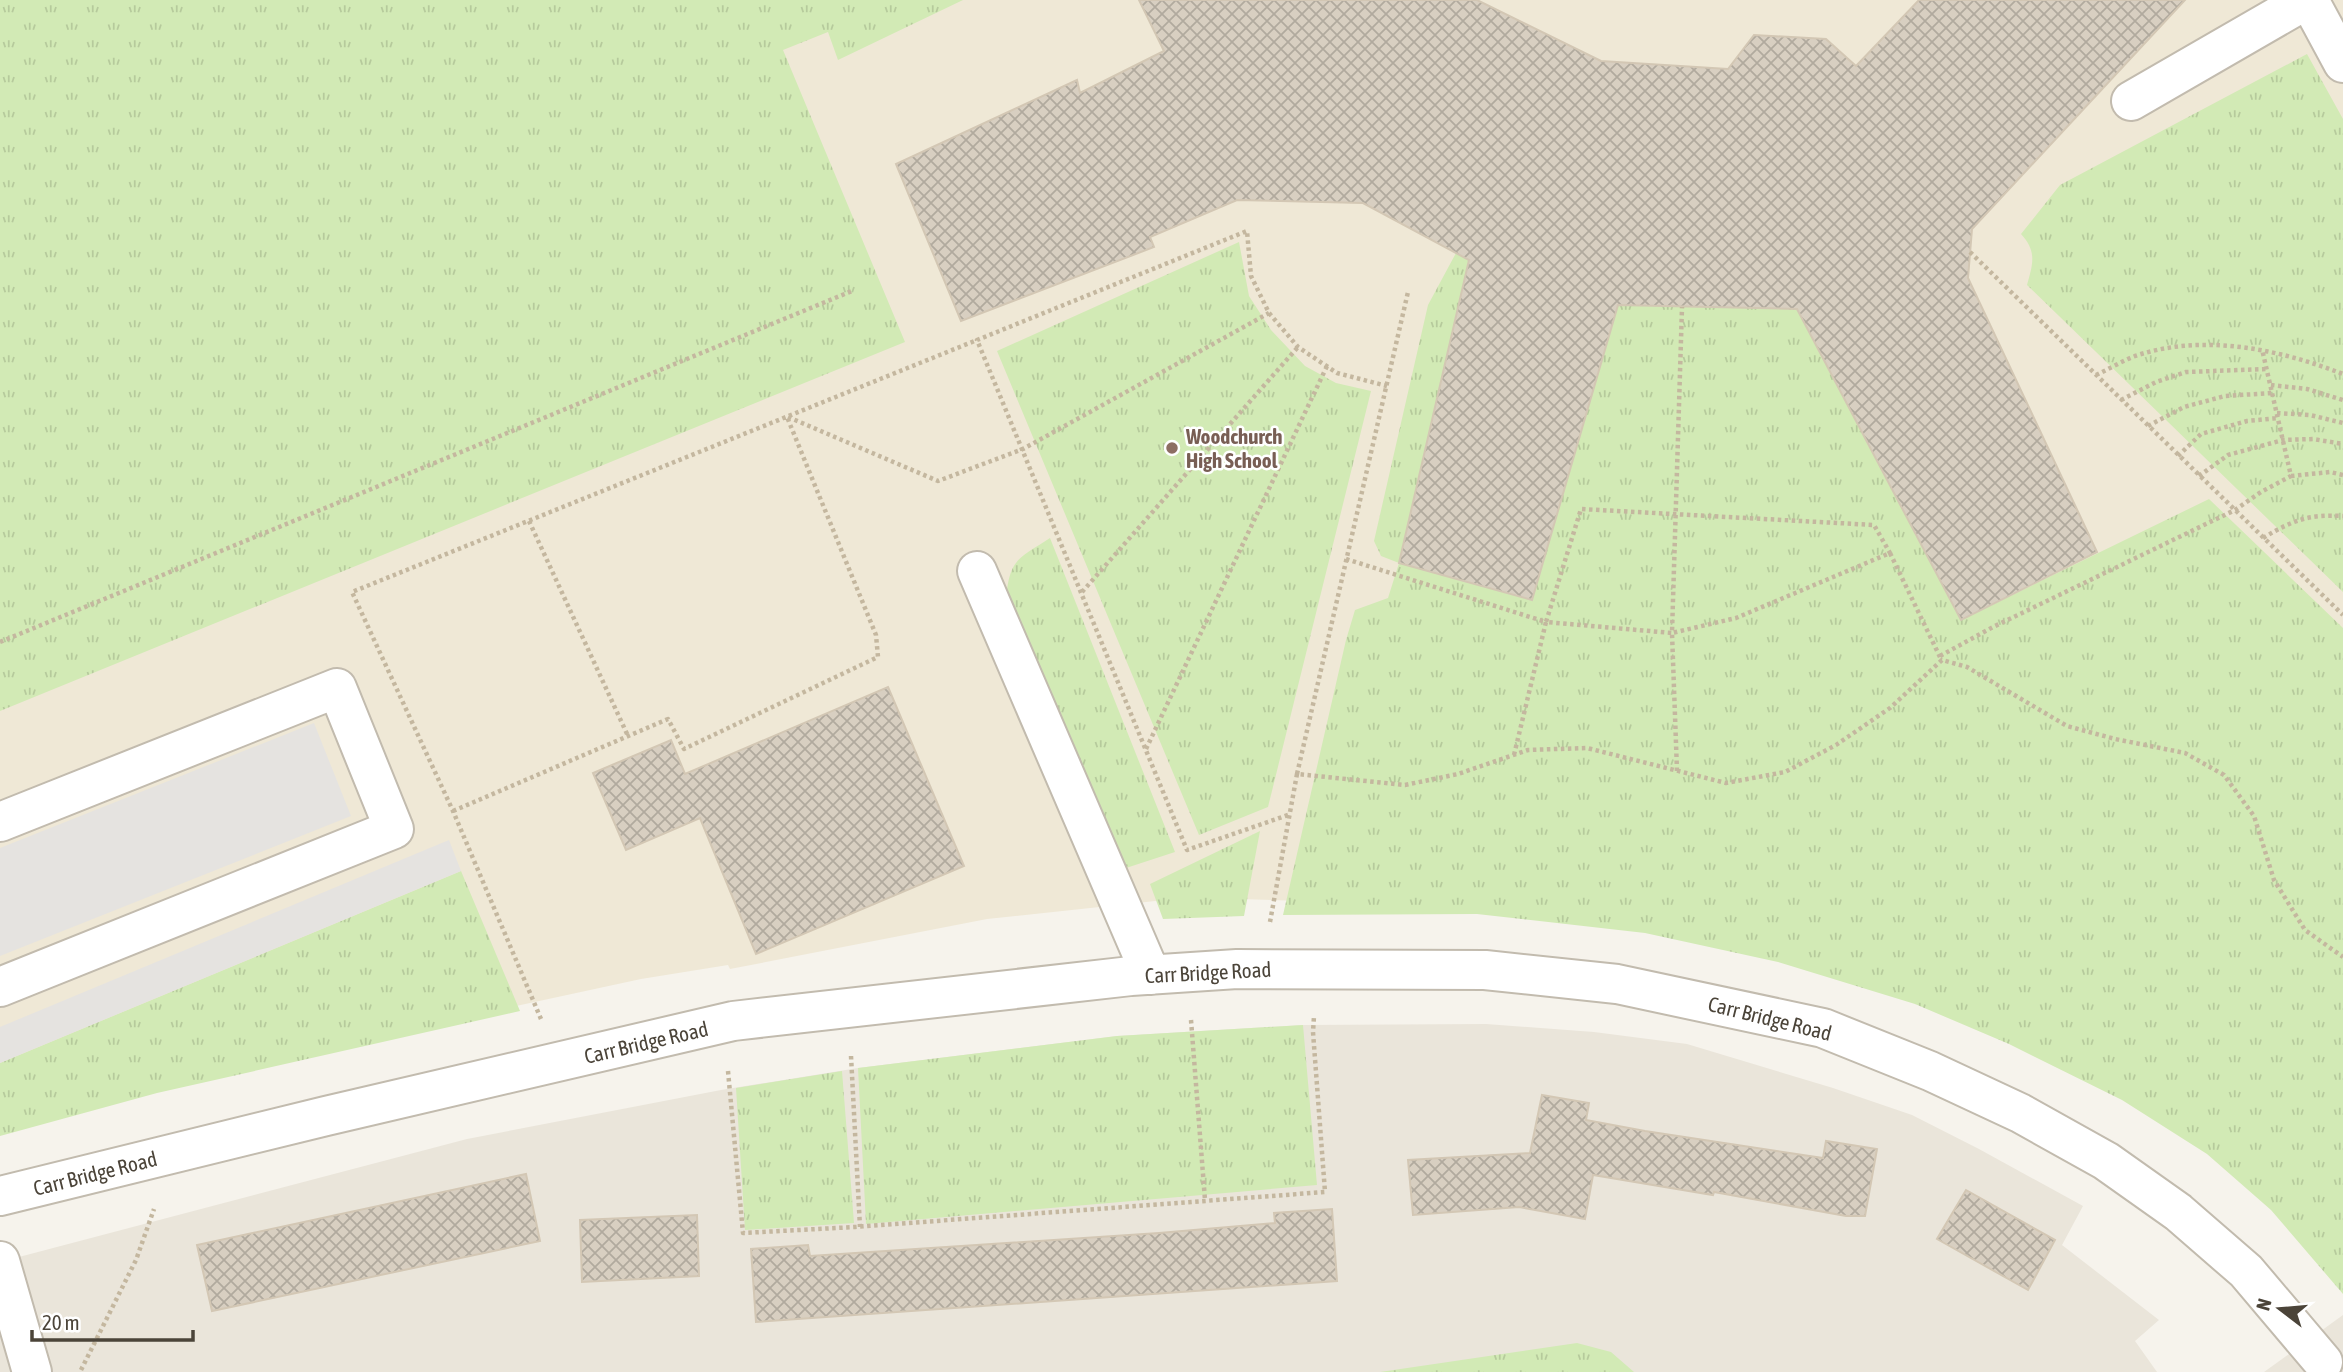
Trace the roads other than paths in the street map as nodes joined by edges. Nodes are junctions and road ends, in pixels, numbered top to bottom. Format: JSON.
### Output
{"nodes":[{"id":1,"x":2308,"y":0,"type":"edge"},
{"id":2,"x":2343,"y":63,"type":"edge"},
{"id":3,"x":2132,"y":101,"type":"dead end"},
{"id":4,"x":977,"y":572,"type":"dead end"},
{"id":5,"x":0,"y":822,"type":"edge"},
{"id":6,"x":1169,"y":974,"type":"junction"},
{"id":7,"x":0,"y":987,"type":"edge"},
{"id":8,"x":0,"y":1196,"type":"edge"},
{"id":9,"x":0,"y":1261,"type":"edge"},
{"id":10,"x":2328,"y":1364,"type":"edge"},
{"id":11,"x":32,"y":1372,"type":"edge"}],
"edges":[{"from":1,"to":2,"type":"street"},
{"from":1,"to":3,"type":"street"},
{"from":4,"to":6,"type":"street"},
{"from":5,"to":7,"type":"street"},
{"from":6,"to":8,"type":"street","name":"Carr Bridge Road"},
{"from":6,"to":10,"type":"street","name":"Carr Bridge Road"},
{"from":9,"to":11,"type":"street"}]}
